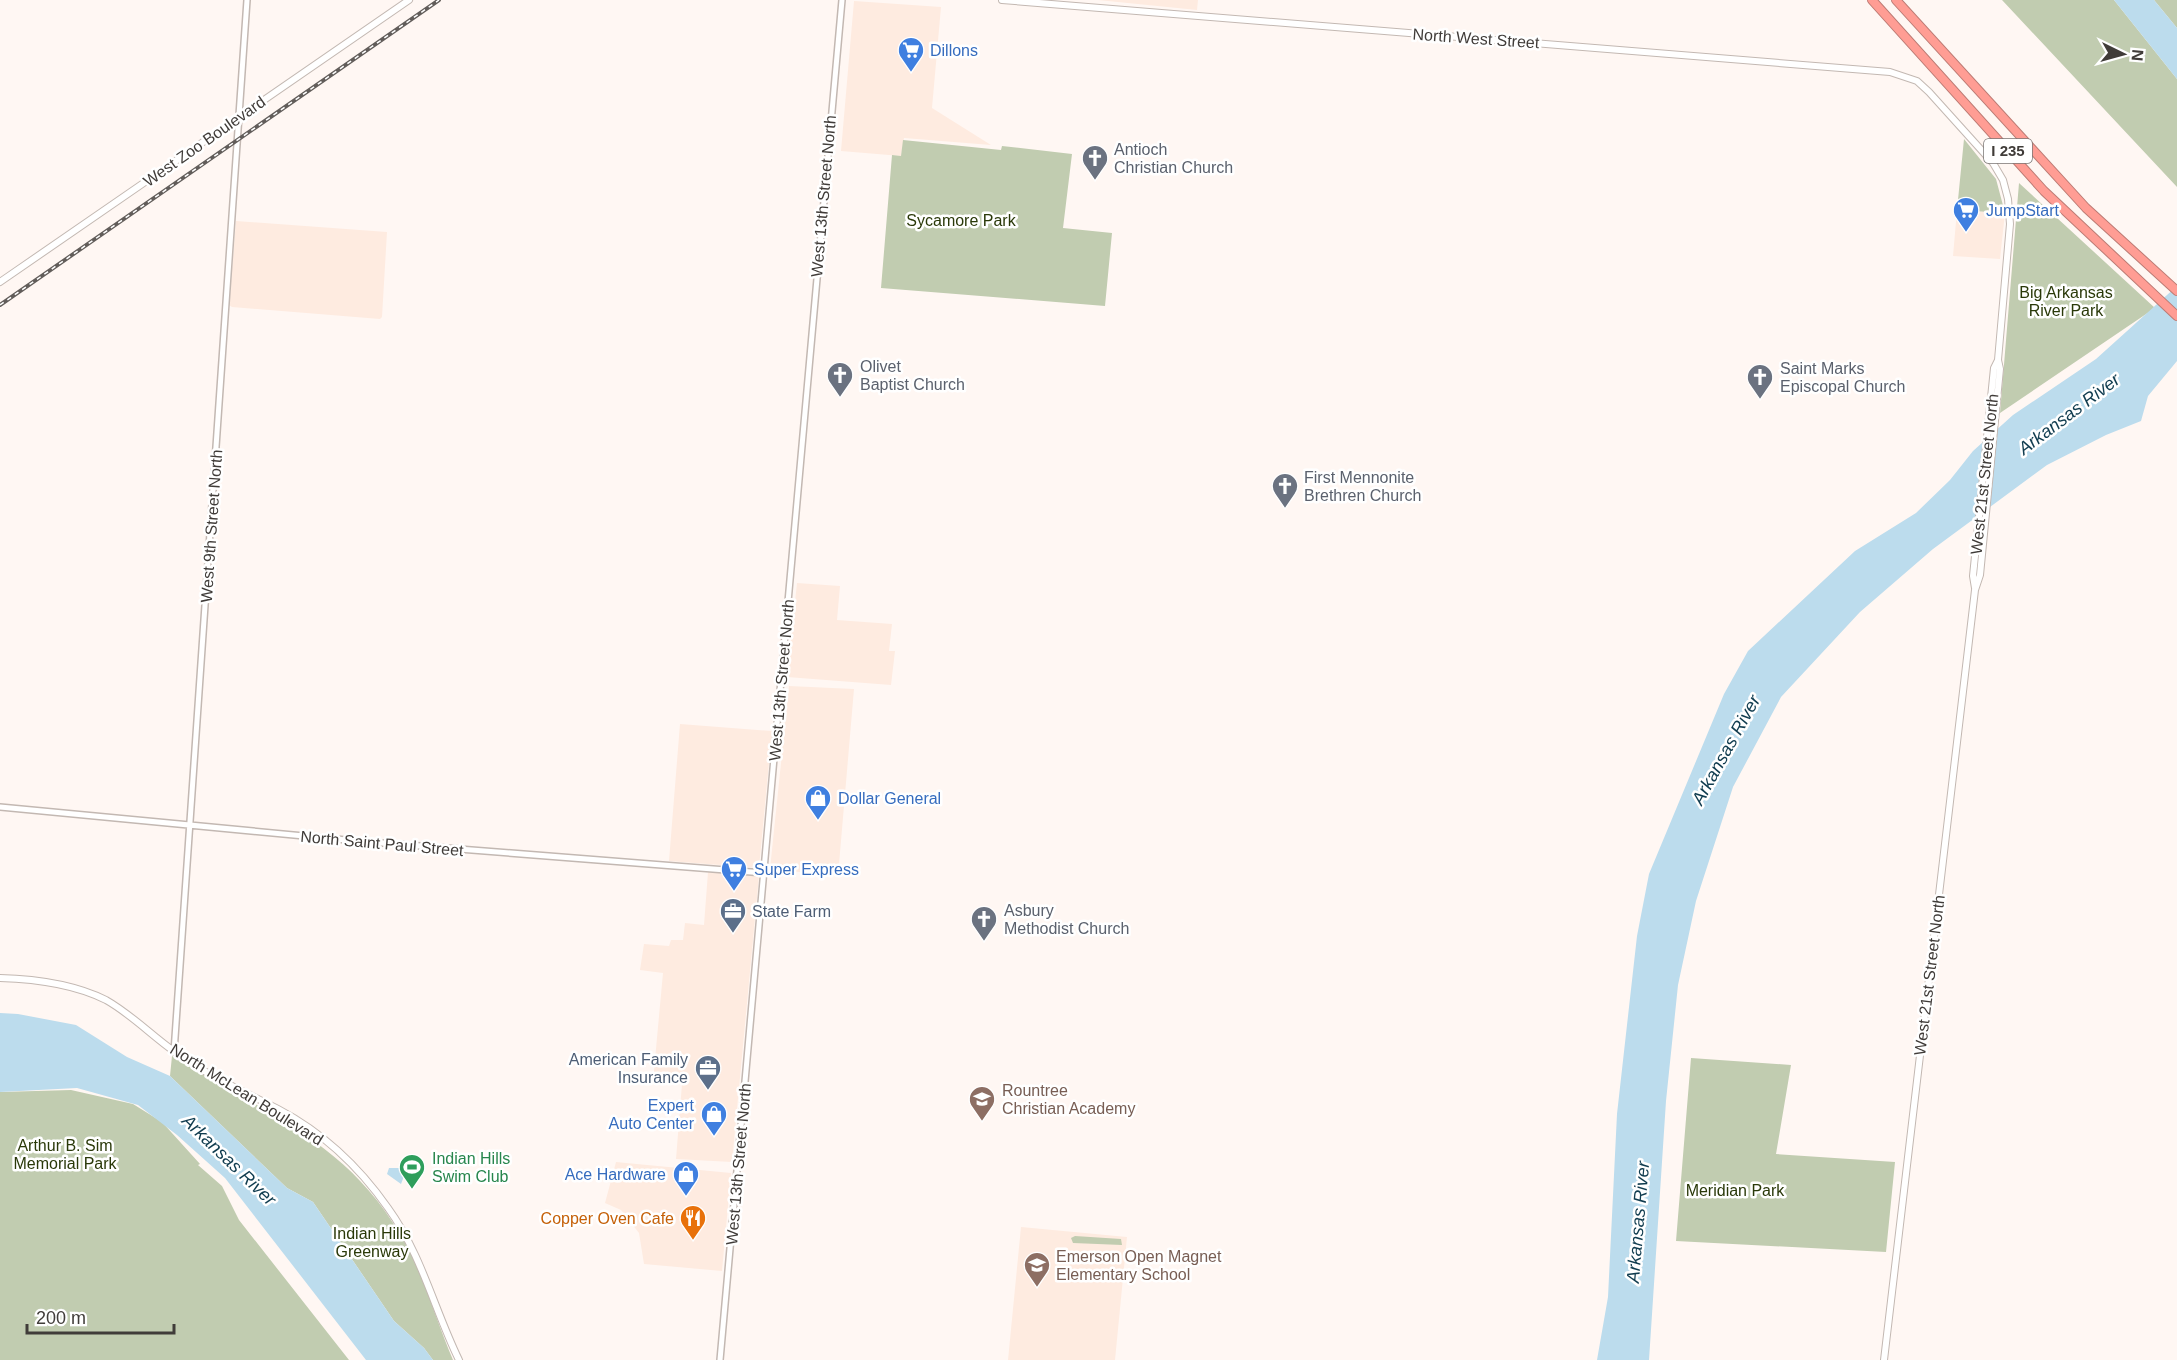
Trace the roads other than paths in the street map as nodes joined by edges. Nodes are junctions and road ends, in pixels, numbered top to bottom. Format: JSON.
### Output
{"nodes":[{"id":1,"x":247,"y":0,"type":"edge"},
{"id":2,"x":409,"y":0,"type":"edge"},
{"id":3,"x":842,"y":0,"type":"edge"},
{"id":4,"x":1002,"y":0,"type":"edge"},
{"id":5,"x":1872,"y":0,"type":"edge"},
{"id":6,"x":1896,"y":0,"type":"edge"},
{"id":7,"x":239,"y":118,"type":"junction"},
{"id":8,"x":2006,"y":189,"type":"joint"},
{"id":9,"x":0,"y":282,"type":"edge"},
{"id":10,"x":2177,"y":291,"type":"edge"},
{"id":11,"x":2177,"y":316,"type":"edge"},
{"id":12,"x":1998,"y":360,"type":"junction"},
{"id":13,"x":1975,"y":590,"type":"junction"},
{"id":14,"x":0,"y":807,"type":"edge"},
{"id":15,"x":190,"y":826,"type":"junction"},
{"id":16,"x":764,"y":873,"type":"junction"},
{"id":17,"x":0,"y":978,"type":"edge"},
{"id":18,"x":174,"y":1052,"type":"junction"},
{"id":19,"x":459,"y":1360,"type":"edge"},
{"id":20,"x":720,"y":1360,"type":"edge"},
{"id":21,"x":1884,"y":1360,"type":"edge"}],
"edges":[{"from":1,"to":7,"type":"street","name":"West 9th Street North"},
{"from":2,"to":7,"type":"main road","name":"West Zoo Boulevard"},
{"from":3,"to":16,"type":"street","name":"West 13th Street North"},
{"from":4,"to":8,"type":"main road","name":"North West Street"},
{"from":5,"to":11,"type":"highway","number":"I 235"},
{"from":6,"to":10,"type":"highway","number":"I 235"},
{"from":7,"to":9,"type":"main road","name":"West Zoo Boulevard"},
{"from":7,"to":15,"type":"street","name":"West 9th Street North"},
{"from":8,"to":12,"type":"main road","name":"West 21st Street North"},
{"from":12,"to":13,"type":"main road","name":"West 21st Street North"},
{"from":12,"to":13,"type":"main road","name":"West 21st Street North"},
{"from":13,"to":21,"type":"main road","name":"West 21st Street North"},
{"from":14,"to":15,"type":"street","name":"North Saint Paul Street"},
{"from":15,"to":16,"type":"street","name":"North Saint Paul Street"},
{"from":15,"to":18,"type":"street","name":"West 9th Street North"},
{"from":16,"to":20,"type":"street","name":"West 13th Street North"},
{"from":17,"to":18,"type":"main road","name":"North McLean Boulevard"},
{"from":18,"to":19,"type":"main road","name":"North McLean Boulevard"}]}
